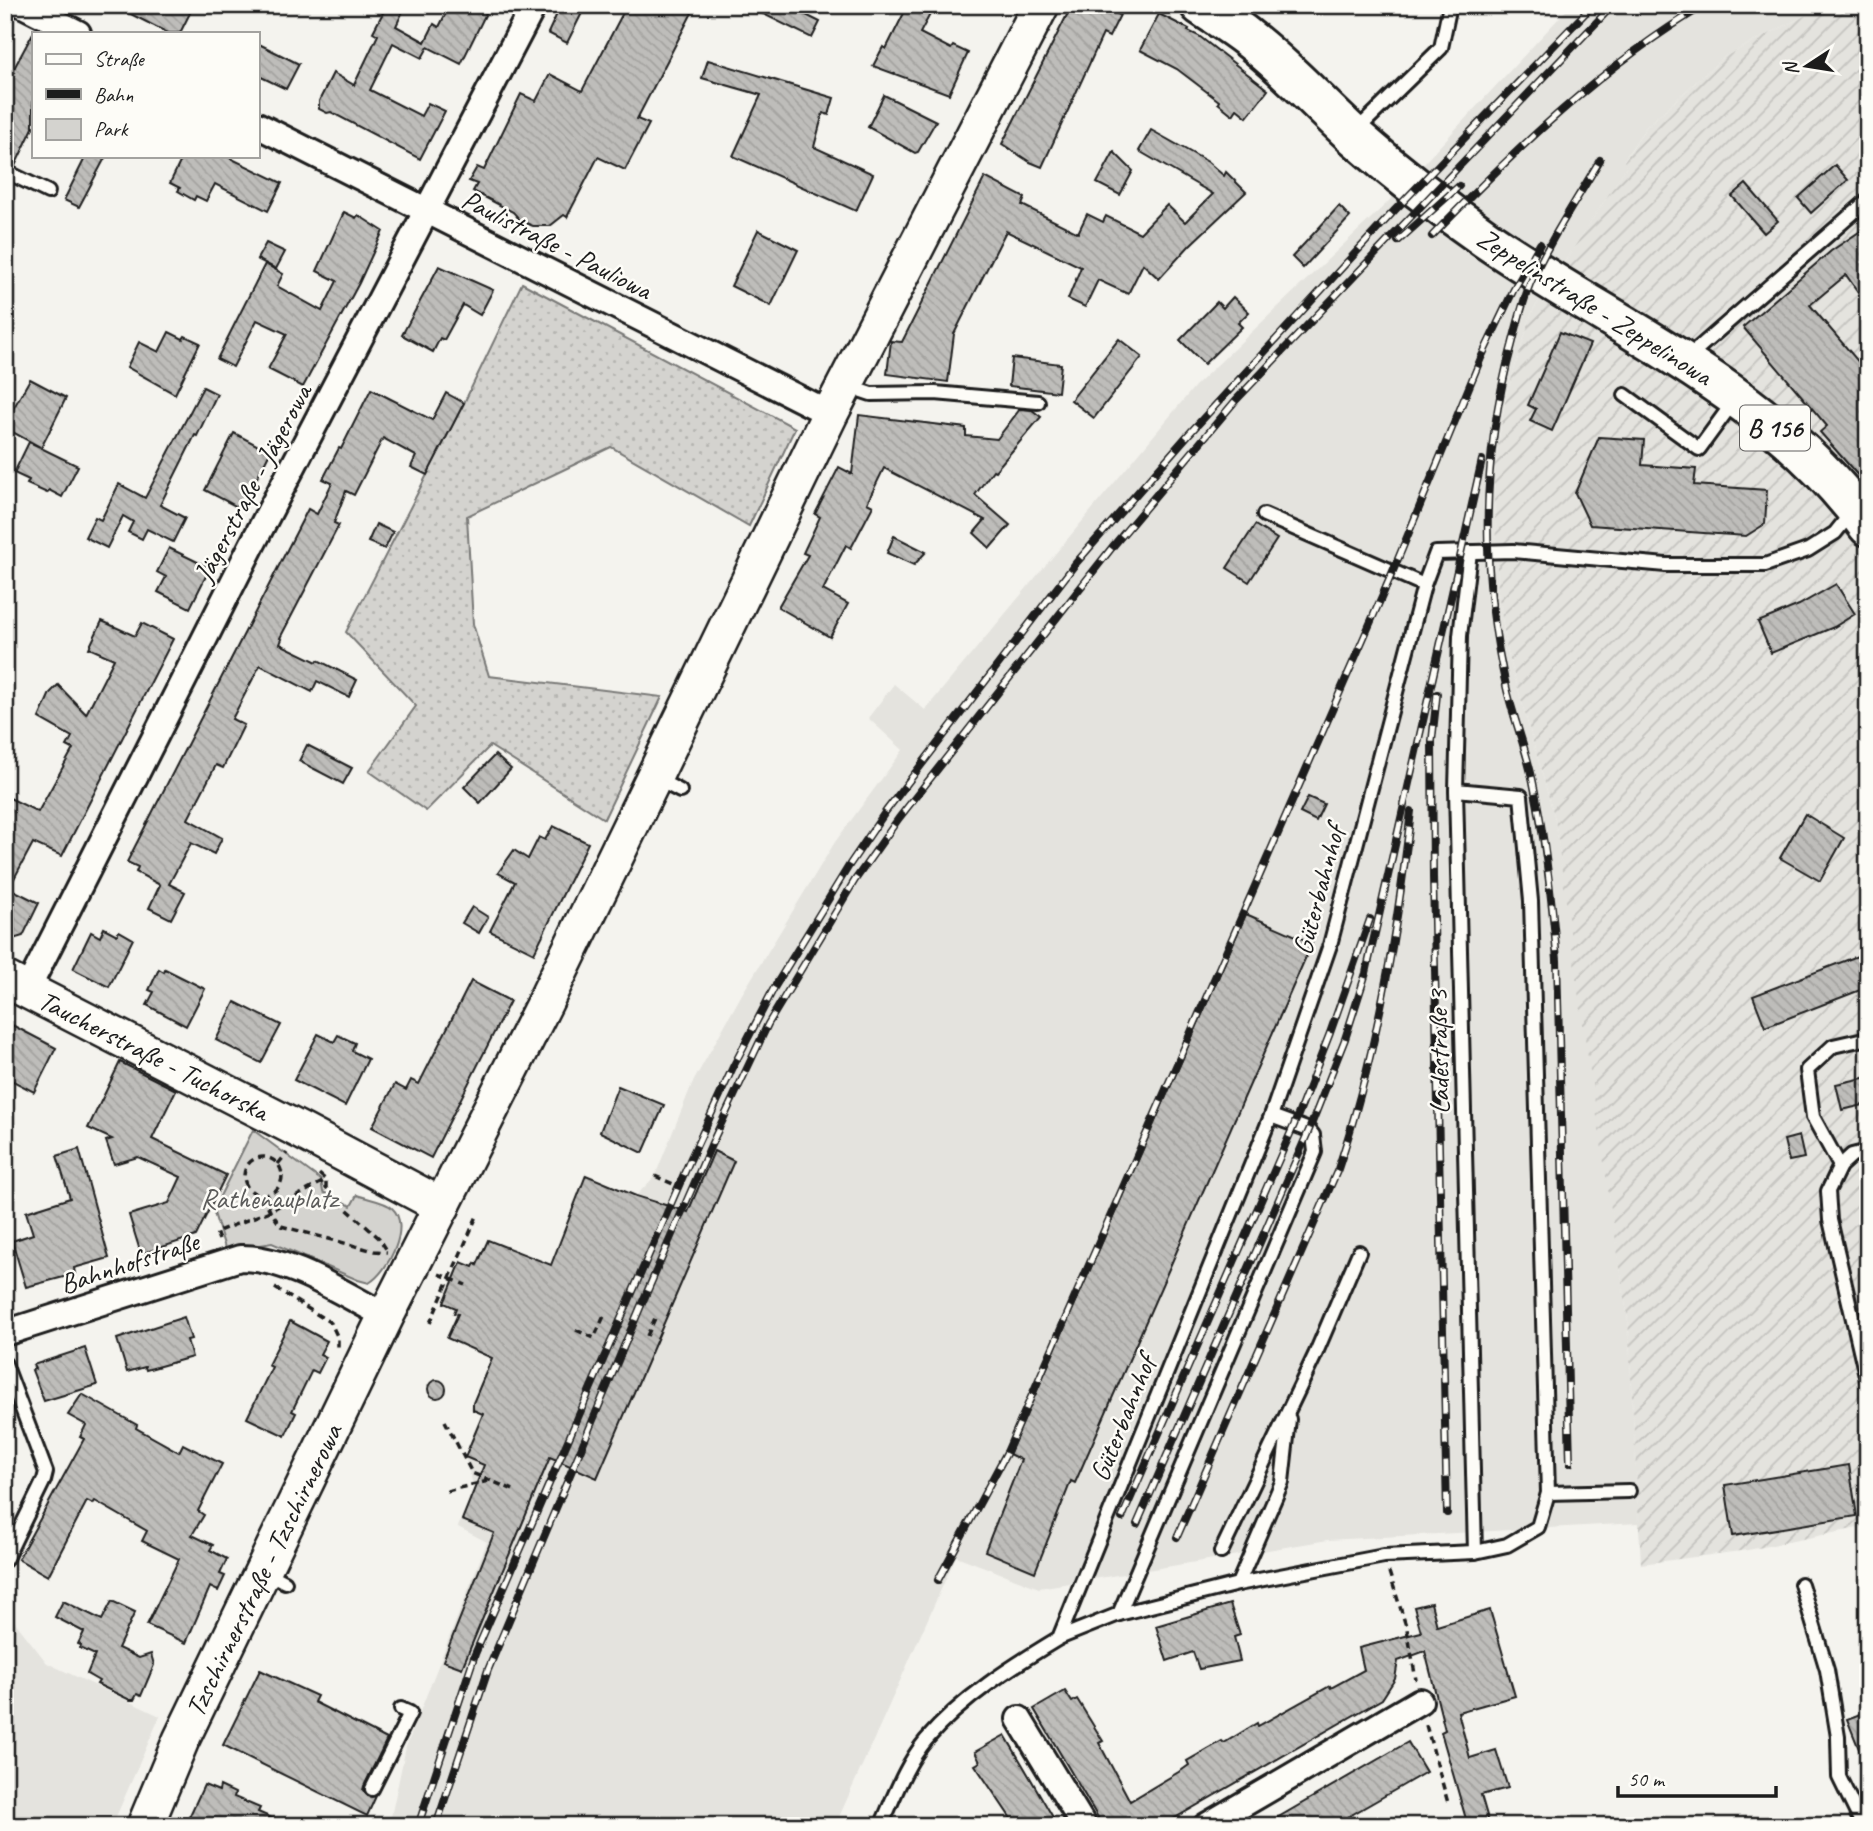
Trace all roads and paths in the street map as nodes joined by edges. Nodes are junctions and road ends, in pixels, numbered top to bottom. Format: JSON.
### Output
{"nodes":[{"id":1,"x":23,"y":5,"type":"edge"},
{"id":2,"x":534,"y":5,"type":"edge"},
{"id":3,"x":1041,"y":5,"type":"edge"},
{"id":4,"x":1200,"y":5,"type":"edge"},
{"id":5,"x":1450,"y":5,"type":"edge"},
{"id":6,"x":76,"y":32,"type":"edge"},
{"id":7,"x":259,"y":126,"type":"edge"},
{"id":8,"x":1352,"y":134,"type":"junction"},
{"id":9,"x":5,"y":171,"type":"edge"},
{"id":10,"x":47,"y":192,"type":"dead end"},
{"id":11,"x":1868,"y":200,"type":"edge"},
{"id":12,"x":427,"y":212,"type":"junction"},
{"id":13,"x":1684,"y":360,"type":"junction"},
{"id":14,"x":1625,"y":395,"type":"dead end"},
{"id":15,"x":1737,"y":397,"type":"junction"},
{"id":16,"x":838,"y":400,"type":"junction"},
{"id":17,"x":1038,"y":402,"type":"dead end"},
{"id":18,"x":1264,"y":515,"type":"dead end"},
{"id":19,"x":1861,"y":517,"type":"edge"},
{"id":20,"x":1470,"y":552,"type":"junction"},
{"id":21,"x":1424,"y":585,"type":"junction"},
{"id":22,"x":1456,"y":790,"type":"junction"},
{"id":23,"x":16,"y":984,"type":"edge"},
{"id":24,"x":1868,"y":1038,"type":"edge"},
{"id":25,"x":1270,"y":1116,"type":"junction"},
{"id":26,"x":296,"y":1141,"type":"junction"},
{"id":27,"x":1868,"y":1152,"type":"edge"},
{"id":28,"x":278,"y":1164,"type":"junction"},
{"id":29,"x":1840,"y":1166,"type":"junction"},
{"id":30,"x":317,"y":1172,"type":"dead end"},
{"id":31,"x":656,"y":1176,"type":"dead end"},
{"id":32,"x":326,"y":1180,"type":"junction"},
{"id":33,"x":673,"y":1184,"type":"dead end"},
{"id":34,"x":263,"y":1195,"type":"junction"},
{"id":35,"x":442,"y":1206,"type":"junction"},
{"id":36,"x":270,"y":1211,"type":"junction"},
{"id":37,"x":477,"y":1216,"type":"dead end"},
{"id":38,"x":1359,"y":1252,"type":"dead end"},
{"id":39,"x":225,"y":1262,"type":"junction"},
{"id":40,"x":264,"y":1282,"type":"dead end"},
{"id":41,"x":386,"y":1316,"type":"junction"},
{"id":42,"x":604,"y":1316,"type":"dead end"},
{"id":43,"x":656,"y":1316,"type":"dead end"},
{"id":44,"x":430,"y":1322,"type":"dead end"},
{"id":45,"x":576,"y":1330,"type":"dead end"},
{"id":46,"x":5,"y":1333,"type":"edge"},
{"id":47,"x":647,"y":1336,"type":"dead end"},
{"id":48,"x":338,"y":1352,"type":"dead end"},
{"id":49,"x":5,"y":1364,"type":"edge"},
{"id":50,"x":1868,"y":1384,"type":"edge"},
{"id":51,"x":1290,"y":1408,"type":"junction"},
{"id":52,"x":445,"y":1421,"type":"dead end"},
{"id":53,"x":490,"y":1481,"type":"junction"},
{"id":54,"x":447,"y":1491,"type":"dead end"},
{"id":55,"x":516,"y":1491,"type":"dead end"},
{"id":56,"x":1629,"y":1491,"type":"dead end"},
{"id":57,"x":1548,"y":1493,"type":"junction"},
{"id":58,"x":1221,"y":1552,"type":"dead end"},
{"id":59,"x":1475,"y":1552,"type":"junction"},
{"id":60,"x":1384,"y":1556,"type":"junction"},
{"id":61,"x":5,"y":1560,"type":"edge"},
{"id":62,"x":1238,"y":1584,"type":"junction"},
{"id":63,"x":1801,"y":1584,"type":"dead end"},
{"id":64,"x":1119,"y":1614,"type":"junction"},
{"id":65,"x":1059,"y":1639,"type":"junction"},
{"id":66,"x":1420,"y":1701,"type":"junction"},
{"id":67,"x":401,"y":1709,"type":"dead end"},
{"id":68,"x":1019,"y":1719,"type":"dead end"},
{"id":69,"x":372,"y":1789,"type":"dead end"},
{"id":70,"x":1448,"y":1802,"type":"dead end"},
{"id":71,"x":145,"y":1826,"type":"edge"},
{"id":72,"x":881,"y":1826,"type":"edge"},
{"id":73,"x":1084,"y":1826,"type":"edge"},
{"id":74,"x":1206,"y":1826,"type":"edge"},
{"id":75,"x":1863,"y":1826,"type":"edge"}],
"edges":[{"from":1,"to":6,"type":"street"},
{"from":2,"to":12,"type":"street","name":"Jägerstraße - Jägerowa"},
{"from":3,"to":16,"type":"street","name":"Tzschirnerstraße - Tzschirnerowa"},
{"from":4,"to":8,"type":"main road","name":"Zeppelinstraße - Zeppelinowa","number":"B 156"},
{"from":5,"to":8,"type":"lane"},
{"from":7,"to":12,"type":"street","name":"Paulistraße - Pauliowa"},
{"from":8,"to":13,"type":"main road","name":"Zeppelinstraße - Zeppelinowa","number":"B 156"},
{"from":9,"to":10,"type":"lane"},
{"from":11,"to":13,"type":"lane"},
{"from":12,"to":16,"type":"street","name":"Paulistraße - Pauliowa"},
{"from":12,"to":23,"type":"street","name":"Jägerstraße - Jägerowa"},
{"from":13,"to":15,"type":"main road","name":"Zeppelinstraße - Zeppelinowa","number":"B 156"},
{"from":14,"to":15,"type":"lane"},
{"from":15,"to":19,"type":"main road","name":"Zeppelinstraße - Zeppelinowa","number":"B 156"},
{"from":16,"to":17,"type":"lane"},
{"from":16,"to":35,"type":"street","name":"Tzschirnerstraße - Tzschirnerowa"},
{"from":18,"to":21,"type":"lane"},
{"from":19,"to":20,"type":"lane","name":"Güterbahnhof"},
{"from":20,"to":21,"type":"lane","name":"Güterbahnhof"},
{"from":20,"to":22,"type":"lane","name":"Ladestraße 3"},
{"from":21,"to":25,"type":"lane","name":"Güterbahnhof"},
{"from":22,"to":57,"type":"lane"},
{"from":22,"to":59,"type":"lane","name":"Ladestraße 3"},
{"from":23,"to":26,"type":"street","name":"Taucherstraße - Tuchorska"},
{"from":24,"to":29,"type":"lane"},
{"from":25,"to":64,"type":"lane"},
{"from":25,"to":65,"type":"lane","name":"Güterbahnhof"},
{"from":26,"to":28,"type":"path"},
{"from":26,"to":35,"type":"street"},
{"from":27,"to":29,"type":"lane"},
{"from":28,"to":34,"type":"path"},
{"from":28,"to":34,"type":"path"},
{"from":29,"to":50,"type":"lane"},
{"from":30,"to":32,"type":"path"},
{"from":31,"to":33,"type":"path"},
{"from":32,"to":36,"type":"path"},
{"from":32,"to":36,"type":"path"},
{"from":34,"to":36,"type":"path"},
{"from":35,"to":41,"type":"street","name":"Tzschirnerstraße - Tzschirnerowa"},
{"from":36,"to":39,"type":"path"},
{"from":37,"to":44,"type":"path"},
{"from":38,"to":51,"type":"lane"},
{"from":39,"to":41,"type":"street","name":"Bahnhofstraße"},
{"from":39,"to":46,"type":"street","name":"Bahnhofstraße"},
{"from":40,"to":48,"type":"path"},
{"from":41,"to":71,"type":"street","name":"Tzschirnerstraße - Tzschirnerowa"},
{"from":42,"to":45,"type":"path"},
{"from":43,"to":47,"type":"path"},
{"from":49,"to":61,"type":"lane"},
{"from":51,"to":58,"type":"lane"},
{"from":51,"to":62,"type":"lane"},
{"from":52,"to":53,"type":"path"},
{"from":53,"to":54,"type":"path"},
{"from":53,"to":55,"type":"path"},
{"from":56,"to":57,"type":"lane"},
{"from":57,"to":59,"type":"lane"},
{"from":59,"to":60,"type":"lane"},
{"from":60,"to":62,"type":"lane"},
{"from":60,"to":66,"type":"path"},
{"from":62,"to":64,"type":"lane"},
{"from":63,"to":75,"type":"lane"},
{"from":64,"to":65,"type":"lane"},
{"from":65,"to":72,"type":"lane"},
{"from":66,"to":70,"type":"path"},
{"from":66,"to":74,"type":"street"},
{"from":67,"to":69,"type":"lane"},
{"from":68,"to":73,"type":"street"}]}
